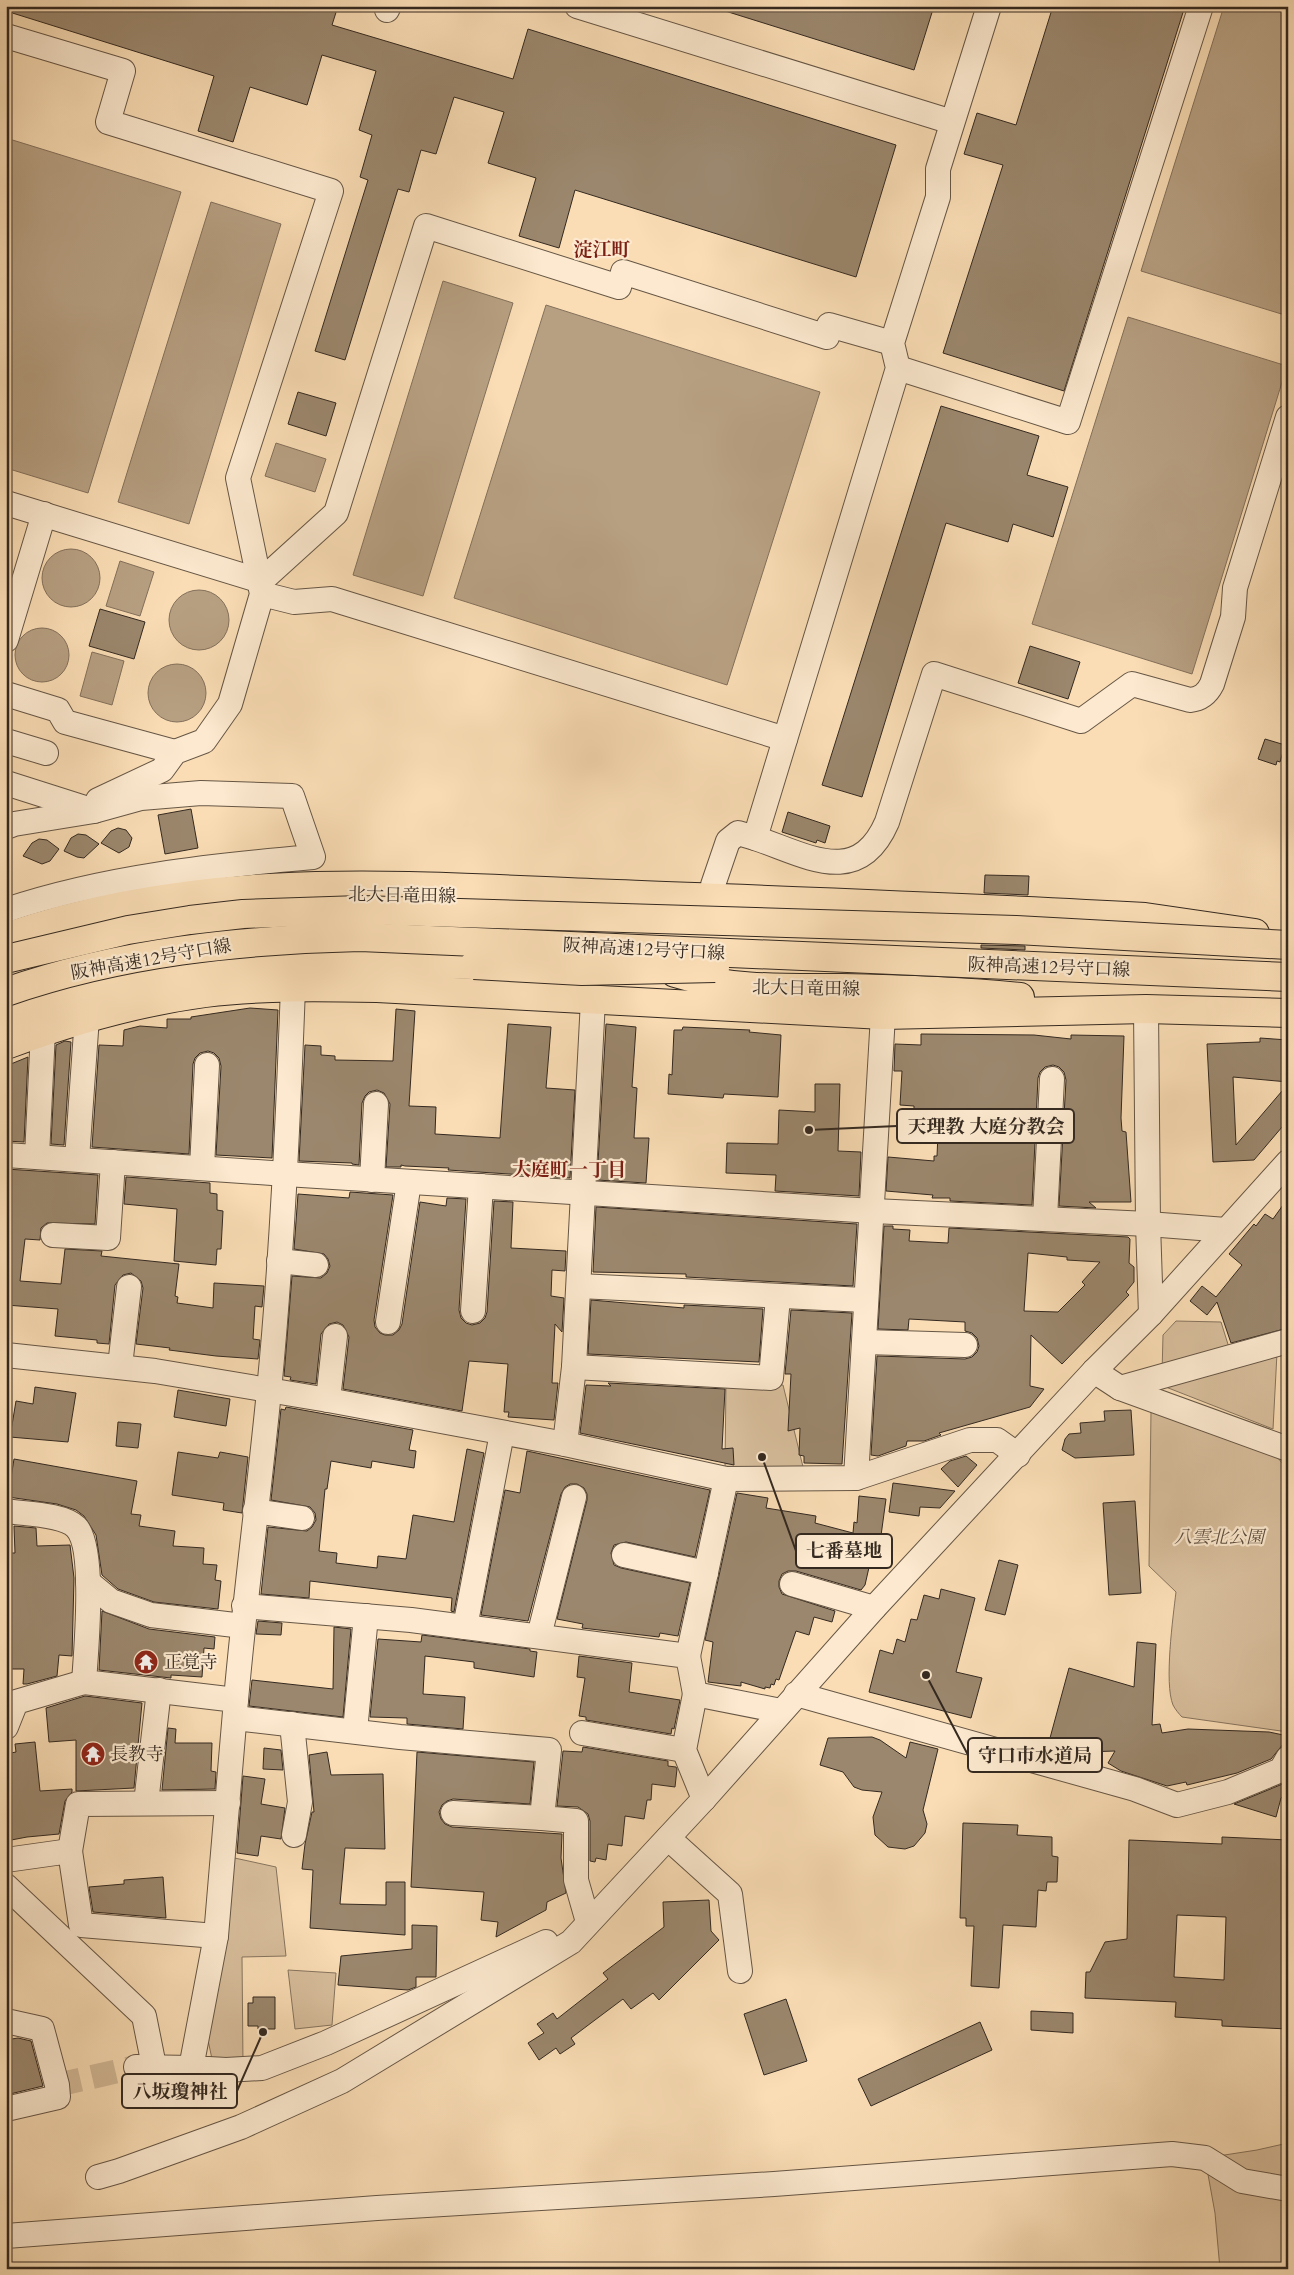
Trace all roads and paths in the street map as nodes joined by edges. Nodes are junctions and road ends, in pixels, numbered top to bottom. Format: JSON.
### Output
{"nodes":[{"id":1,"x":577,"y":6,"type":"edge"},
{"id":2,"x":989,"y":6,"type":"edge"},
{"id":3,"x":1201,"y":6,"type":"edge"},
{"id":4,"x":6,"y":36,"type":"edge"},
{"id":5,"x":952,"y":122,"type":"junction"},
{"id":6,"x":892,"y":343,"type":"junction"},
{"id":7,"x":898,"y":368,"type":"junction"},
{"id":8,"x":1288,"y":417,"type":"edge"},
{"id":9,"x":6,"y":503,"type":"edge"},
{"id":10,"x":44,"y":514,"type":"junction"},
{"id":11,"x":261,"y":588,"type":"junction"},
{"id":12,"x":6,"y":640,"type":"edge"},
{"id":13,"x":6,"y":694,"type":"edge"},
{"id":14,"x":785,"y":738,"type":"junction"},
{"id":15,"x":6,"y":741,"type":"edge"},
{"id":16,"x":175,"y":752,"type":"junction"},
{"id":17,"x":46,"y":753,"type":"dead end"},
{"id":18,"x":6,"y":783,"type":"edge"},
{"id":19,"x":94,"y":811,"type":"junction"},
{"id":20,"x":6,"y":827,"type":"edge"},
{"id":21,"x":755,"y":838,"type":"junction"},
{"id":22,"x":713,"y":886,"type":"dead end"},
{"id":23,"x":6,"y":910,"type":"edge"},
{"id":24,"x":6,"y":936,"type":"edge"},
{"id":25,"x":1288,"y":938,"type":"edge"},
{"id":26,"x":1288,"y":944,"type":"edge"},
{"id":27,"x":6,"y":947,"type":"edge"},
{"id":28,"x":851,"y":958,"type":"junction"},
{"id":29,"x":6,"y":960,"type":"edge"},
{"id":30,"x":1288,"y":977,"type":"edge"},
{"id":31,"x":293,"y":987,"type":"junction"},
{"id":32,"x":6,"y":992,"type":"edge"},
{"id":33,"x":593,"y":1000,"type":"junction"},
{"id":34,"x":1146,"y":1009,"type":"junction"},
{"id":35,"x":1288,"y":1013,"type":"edge"},
{"id":36,"x":883,"y":1015,"type":"junction"},
{"id":37,"x":87,"y":1017,"type":"junction"},
{"id":38,"x":6,"y":1021,"type":"edge"},
{"id":39,"x":42,"y":1031,"type":"junction"},
{"id":40,"x":6,"y":1044,"type":"edge"},
{"id":41,"x":207,"y":1065,"type":"dead end"},
{"id":42,"x":1052,"y":1079,"type":"dead end"},
{"id":43,"x":376,"y":1104,"type":"dead end"},
{"id":44,"x":6,"y":1155,"type":"edge"},
{"id":45,"x":37,"y":1156,"type":"junction"},
{"id":46,"x":77,"y":1159,"type":"junction"},
{"id":47,"x":113,"y":1162,"type":"junction"},
{"id":48,"x":1288,"y":1162,"type":"edge"},
{"id":49,"x":202,"y":1168,"type":"junction"},
{"id":50,"x":286,"y":1174,"type":"junction"},
{"id":51,"x":372,"y":1180,"type":"junction"},
{"id":52,"x":409,"y":1182,"type":"junction"},
{"id":53,"x":481,"y":1186,"type":"junction"},
{"id":54,"x":584,"y":1193,"type":"junction"},
{"id":55,"x":873,"y":1211,"type":"junction"},
{"id":56,"x":1045,"y":1219,"type":"junction"},
{"id":57,"x":1148,"y":1224,"type":"junction"},
{"id":58,"x":1226,"y":1230,"type":"junction"},
{"id":59,"x":52,"y":1235,"type":"dead end"},
{"id":60,"x":279,"y":1261,"type":"junction"},
{"id":61,"x":316,"y":1265,"type":"dead end"},
{"id":62,"x":579,"y":1286,"type":"junction"},
{"id":63,"x":129,"y":1287,"type":"dead end"},
{"id":64,"x":778,"y":1297,"type":"junction"},
{"id":65,"x":865,"y":1300,"type":"junction"},
{"id":66,"x":473,"y":1312,"type":"dead end"},
{"id":67,"x":1151,"y":1314,"type":"junction"},
{"id":68,"x":388,"y":1322,"type":"dead end"},
{"id":69,"x":335,"y":1336,"type":"dead end"},
{"id":70,"x":865,"y":1342,"type":"junction"},
{"id":71,"x":1288,"y":1342,"type":"edge"},
{"id":72,"x":965,"y":1345,"type":"dead end"},
{"id":73,"x":7,"y":1355,"type":"edge"},
{"id":74,"x":6,"y":1362,"type":"edge"},
{"id":75,"x":120,"y":1366,"type":"junction"},
{"id":76,"x":574,"y":1367,"type":"junction"},
{"id":77,"x":1094,"y":1371,"type":"junction"},
{"id":78,"x":1120,"y":1388,"type":"junction"},
{"id":79,"x":269,"y":1391,"type":"junction"},
{"id":80,"x":328,"y":1400,"type":"junction"},
{"id":81,"x":502,"y":1433,"type":"junction"},
{"id":82,"x":565,"y":1444,"type":"junction"},
{"id":83,"x":1288,"y":1449,"type":"edge"},
{"id":84,"x":1018,"y":1455,"type":"junction"},
{"id":85,"x":856,"y":1478,"type":"junction"},
{"id":86,"x":726,"y":1479,"type":"junction"},
{"id":87,"x":574,"y":1497,"type":"dead end"},
{"id":88,"x":6,"y":1511,"type":"edge"},
{"id":89,"x":255,"y":1511,"type":"junction"},
{"id":90,"x":302,"y":1518,"type":"dead end"},
{"id":91,"x":624,"y":1555,"type":"dead end"},
{"id":92,"x":706,"y":1573,"type":"junction"},
{"id":93,"x":88,"y":1582,"type":"junction"},
{"id":94,"x":792,"y":1584,"type":"dead end"},
{"id":95,"x":874,"y":1608,"type":"junction"},
{"id":96,"x":244,"y":1616,"type":"junction"},
{"id":97,"x":366,"y":1616,"type":"junction"},
{"id":98,"x":465,"y":1627,"type":"junction"},
{"id":99,"x":539,"y":1636,"type":"junction"},
{"id":100,"x":688,"y":1656,"type":"junction"},
{"id":101,"x":84,"y":1682,"type":"junction"},
{"id":102,"x":159,"y":1690,"type":"junction"},
{"id":103,"x":695,"y":1694,"type":"junction"},
{"id":104,"x":11,"y":1703,"type":"edge"},
{"id":105,"x":789,"y":1703,"type":"junction"},
{"id":106,"x":236,"y":1709,"type":"junction"},
{"id":107,"x":292,"y":1724,"type":"junction"},
{"id":108,"x":6,"y":1727,"type":"edge"},
{"id":109,"x":355,"y":1731,"type":"junction"},
{"id":110,"x":582,"y":1733,"type":"dead end"},
{"id":111,"x":684,"y":1750,"type":"junction"},
{"id":112,"x":1288,"y":1758,"type":"edge"},
{"id":113,"x":704,"y":1798,"type":"junction"},
{"id":114,"x":146,"y":1803,"type":"junction"},
{"id":115,"x":228,"y":1803,"type":"junction"},
{"id":116,"x":453,"y":1813,"type":"dead end"},
{"id":117,"x":542,"y":1818,"type":"junction"},
{"id":118,"x":294,"y":1834,"type":"dead end"},
{"id":119,"x":668,"y":1838,"type":"junction"},
{"id":120,"x":70,"y":1851,"type":"junction"},
{"id":121,"x":6,"y":1860,"type":"edge"},
{"id":122,"x":6,"y":1886,"type":"edge"},
{"id":123,"x":588,"y":1922,"type":"junction"},
{"id":124,"x":216,"y":1936,"type":"junction"},
{"id":125,"x":740,"y":1971,"type":"dead end"},
{"id":126,"x":6,"y":2021,"type":"edge"},
{"id":127,"x":191,"y":2068,"type":"junction"},
{"id":128,"x":6,"y":2109,"type":"edge"},
{"id":129,"x":98,"y":2177,"type":"dead end"},
{"id":130,"x":1288,"y":2189,"type":"edge"},
{"id":131,"x":6,"y":2236,"type":"edge"}],
"edges":[{"from":1,"to":5,"type":"street"},
{"from":2,"to":5,"type":"street"},
{"from":3,"to":7,"type":"street"},
{"from":4,"to":11,"type":"street"},
{"from":5,"to":6,"type":"street"},
{"from":6,"to":7,"type":"street"},
{"from":6,"to":11,"type":"street"},
{"from":7,"to":14,"type":"street"},
{"from":8,"to":21,"type":"street"},
{"from":9,"to":10,"type":"street"},
{"from":10,"to":11,"type":"street"},
{"from":10,"to":12,"type":"street"},
{"from":11,"to":14,"type":"street"},
{"from":11,"to":16,"type":"street"},
{"from":13,"to":16,"type":"street"},
{"from":14,"to":21,"type":"street"},
{"from":15,"to":17,"type":"street"},
{"from":16,"to":19,"type":"street"},
{"from":18,"to":19,"type":"street"},
{"from":19,"to":20,"type":"street"},
{"from":19,"to":23,"type":"street"},
{"from":21,"to":22,"type":"street"},
{"from":24,"to":25,"type":"main road"},
{"from":26,"to":29,"type":"main road","name":"阪神高速12号守口線","bridge":true},
{"from":27,"to":34,"type":"main road","name":"北大日竜田線"},
{"from":28,"to":30,"type":"main road","name":"阪神高速12号守口線","bridge":true},
{"from":28,"to":32,"type":"main road","name":"阪神高速12号守口線","bridge":true},
{"from":28,"to":38,"type":"main road","bridge":true},
{"from":31,"to":33,"type":"main road","name":"北大日竜田線"},
{"from":31,"to":37,"type":"main road","name":"北大日竜田線"},
{"from":31,"to":50,"type":"street"},
{"from":33,"to":36,"type":"main road","name":"北大日竜田線"},
{"from":33,"to":54,"type":"street"},
{"from":34,"to":35,"type":"main road","name":"北大日竜田線"},
{"from":34,"to":36,"type":"main road","name":"北大日竜田線"},
{"from":34,"to":57,"type":"street"},
{"from":36,"to":55,"type":"street"},
{"from":37,"to":39,"type":"main road","name":"北大日竜田線"},
{"from":37,"to":46,"type":"street"},
{"from":39,"to":40,"type":"main road","name":"北大日竜田線"},
{"from":39,"to":45,"type":"street"},
{"from":41,"to":49,"type":"street"},
{"from":42,"to":56,"type":"street"},
{"from":43,"to":51,"type":"street"},
{"from":44,"to":45,"type":"street"},
{"from":45,"to":46,"type":"street"},
{"from":46,"to":47,"type":"street"},
{"from":47,"to":49,"type":"street"},
{"from":47,"to":59,"type":"street"},
{"from":48,"to":58,"type":"street"},
{"from":49,"to":50,"type":"street"},
{"from":50,"to":51,"type":"street"},
{"from":50,"to":60,"type":"street"},
{"from":51,"to":52,"type":"street"},
{"from":52,"to":53,"type":"street"},
{"from":52,"to":68,"type":"street"},
{"from":53,"to":54,"type":"street"},
{"from":53,"to":66,"type":"street"},
{"from":54,"to":55,"type":"street"},
{"from":54,"to":62,"type":"street"},
{"from":55,"to":56,"type":"street"},
{"from":55,"to":65,"type":"street"},
{"from":56,"to":57,"type":"street"},
{"from":57,"to":58,"type":"street"},
{"from":57,"to":67,"type":"street"},
{"from":58,"to":67,"type":"street"},
{"from":60,"to":61,"type":"street"},
{"from":60,"to":79,"type":"street"},
{"from":62,"to":64,"type":"street"},
{"from":62,"to":76,"type":"street"},
{"from":63,"to":75,"type":"street"},
{"from":64,"to":65,"type":"street"},
{"from":64,"to":76,"type":"street"},
{"from":65,"to":70,"type":"street"},
{"from":67,"to":77,"type":"street"},
{"from":69,"to":80,"type":"street"},
{"from":70,"to":72,"type":"street"},
{"from":70,"to":85,"type":"street"},
{"from":71,"to":78,"type":"street"},
{"from":73,"to":74,"type":"street"},
{"from":73,"to":75,"type":"street"},
{"from":75,"to":79,"type":"street"},
{"from":76,"to":82,"type":"street"},
{"from":77,"to":78,"type":"street"},
{"from":77,"to":84,"type":"street"},
{"from":78,"to":83,"type":"street"},
{"from":79,"to":80,"type":"street"},
{"from":79,"to":89,"type":"street"},
{"from":80,"to":81,"type":"street"},
{"from":81,"to":82,"type":"street"},
{"from":81,"to":98,"type":"street"},
{"from":82,"to":86,"type":"street"},
{"from":84,"to":85,"type":"street"},
{"from":84,"to":95,"type":"street"},
{"from":85,"to":86,"type":"street"},
{"from":86,"to":92,"type":"street"},
{"from":87,"to":99,"type":"street"},
{"from":88,"to":93,"type":"street"},
{"from":89,"to":90,"type":"street"},
{"from":89,"to":96,"type":"street"},
{"from":91,"to":92,"type":"street"},
{"from":92,"to":100,"type":"street"},
{"from":93,"to":96,"type":"street"},
{"from":93,"to":101,"type":"street"},
{"from":94,"to":95,"type":"street"},
{"from":95,"to":105,"type":"street"},
{"from":96,"to":97,"type":"street"},
{"from":96,"to":106,"type":"street"},
{"from":97,"to":98,"type":"street"},
{"from":97,"to":109,"type":"street"},
{"from":98,"to":99,"type":"street"},
{"from":99,"to":100,"type":"street"},
{"from":100,"to":103,"type":"street"},
{"from":101,"to":102,"type":"street"},
{"from":101,"to":104,"type":"street"},
{"from":102,"to":106,"type":"street"},
{"from":102,"to":114,"type":"street"},
{"from":103,"to":105,"type":"street"},
{"from":103,"to":111,"type":"street"},
{"from":104,"to":108,"type":"street"},
{"from":105,"to":112,"type":"street"},
{"from":105,"to":113,"type":"street"},
{"from":106,"to":107,"type":"street"},
{"from":106,"to":115,"type":"street"},
{"from":107,"to":109,"type":"street"},
{"from":107,"to":118,"type":"street"},
{"from":109,"to":117,"type":"street"},
{"from":110,"to":111,"type":"street"},
{"from":111,"to":113,"type":"street"},
{"from":113,"to":119,"type":"street"},
{"from":114,"to":115,"type":"street"},
{"from":114,"to":120,"type":"street"},
{"from":115,"to":124,"type":"street"},
{"from":116,"to":117,"type":"street"},
{"from":117,"to":123,"type":"street"},
{"from":119,"to":123,"type":"street"},
{"from":119,"to":125,"type":"street"},
{"from":120,"to":121,"type":"street"},
{"from":120,"to":124,"type":"street"},
{"from":122,"to":127,"type":"street"},
{"from":123,"to":127,"type":"street"},
{"from":123,"to":129,"type":"street"},
{"from":124,"to":127,"type":"street"},
{"from":126,"to":128,"type":"street"},
{"from":130,"to":131,"type":"street"}]}
